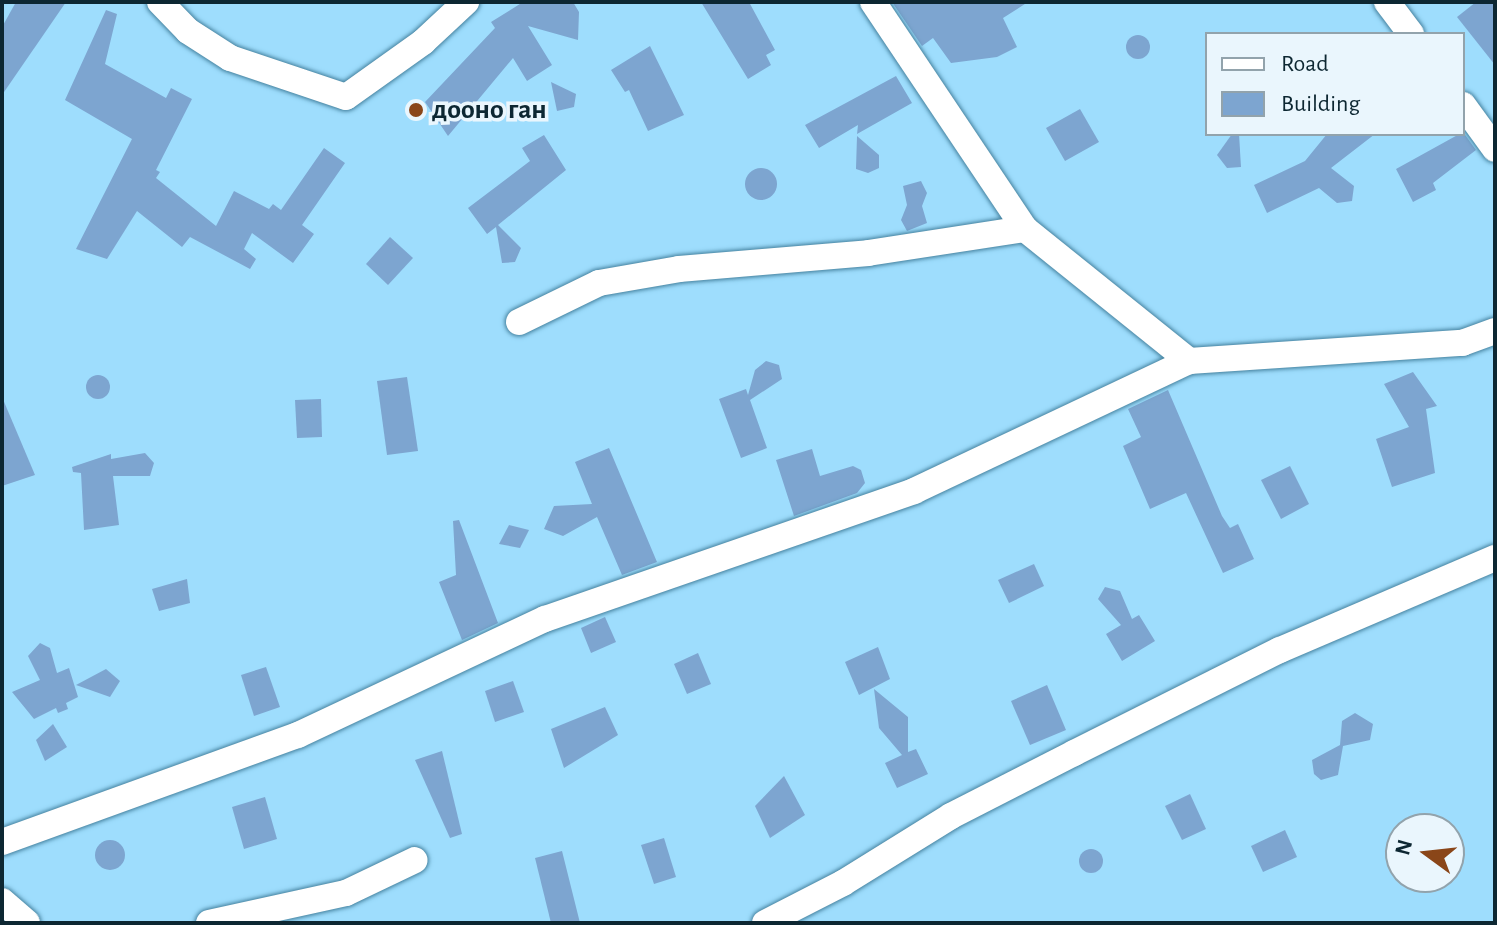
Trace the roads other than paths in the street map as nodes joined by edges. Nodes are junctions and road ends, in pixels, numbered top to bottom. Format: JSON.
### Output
{"nodes":[{"id":1,"x":160,"y":2,"type":"edge"},
{"id":2,"x":466,"y":2,"type":"edge"},
{"id":3,"x":873,"y":2,"type":"edge"},
{"id":4,"x":1387,"y":2,"type":"edge"},
{"id":5,"x":1410,"y":32,"type":"edge"},
{"id":6,"x":1465,"y":108,"type":"edge"},
{"id":7,"x":1495,"y":149,"type":"edge"},
{"id":8,"x":1025,"y":229,"type":"junction"},
{"id":9,"x":519,"y":322,"type":"dead end"},
{"id":10,"x":1495,"y":331,"type":"edge"},
{"id":11,"x":1189,"y":361,"type":"junction"},
{"id":12,"x":1495,"y":558,"type":"edge"},
{"id":13,"x":2,"y":842,"type":"edge"},
{"id":14,"x":415,"y":860,"type":"dead end"},
{"id":15,"x":2,"y":901,"type":"edge"},
{"id":16,"x":27,"y":923,"type":"edge"},
{"id":17,"x":209,"y":923,"type":"edge"},
{"id":18,"x":765,"y":923,"type":"edge"}],
"edges":[{"from":1,"to":2,"type":"street"},
{"from":3,"to":8,"type":"street"},
{"from":4,"to":5,"type":"street"},
{"from":6,"to":7,"type":"street"},
{"from":8,"to":9,"type":"street"},
{"from":8,"to":11,"type":"street"},
{"from":10,"to":11,"type":"street"},
{"from":11,"to":13,"type":"street"},
{"from":12,"to":18,"type":"street"},
{"from":14,"to":17,"type":"street"},
{"from":15,"to":16,"type":"street"}]}
